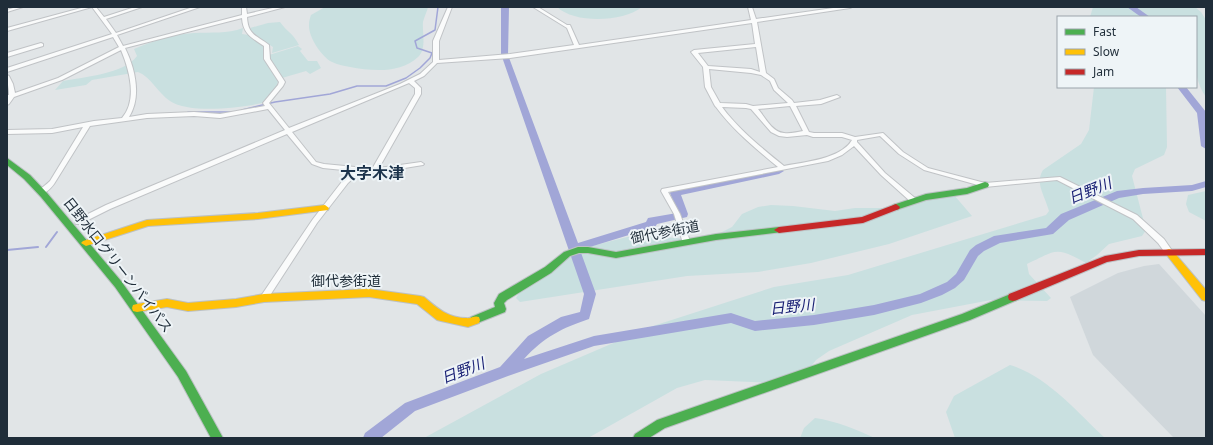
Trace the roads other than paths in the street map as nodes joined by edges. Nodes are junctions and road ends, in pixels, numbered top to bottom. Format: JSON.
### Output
{"nodes":[{"id":1,"x":21,"y":7,"type":"edge"},
{"id":2,"x":90,"y":7,"type":"edge"},
{"id":3,"x":94,"y":7,"type":"edge"},
{"id":4,"x":140,"y":7,"type":"edge"},
{"id":5,"x":198,"y":7,"type":"edge"},
{"id":6,"x":244,"y":7,"type":"edge"},
{"id":7,"x":283,"y":7,"type":"edge"},
{"id":8,"x":450,"y":7,"type":"edge"},
{"id":9,"x":535,"y":7,"type":"edge"},
{"id":10,"x":750,"y":7,"type":"edge"},
{"id":11,"x":850,"y":7,"type":"edge"},
{"id":12,"x":7,"y":11,"type":"edge"},
{"id":13,"x":244,"y":16,"type":"junction"},
{"id":14,"x":103,"y":19,"type":"junction"},
{"id":15,"x":754,"y":21,"type":"junction"},
{"id":16,"x":7,"y":30,"type":"edge"},
{"id":17,"x":115,"y":35,"type":"junction"},
{"id":18,"x":758,"y":45,"type":"junction"},
{"id":19,"x":577,"y":46,"type":"junction"},
{"id":20,"x":121,"y":48,"type":"junction"},
{"id":21,"x":7,"y":55,"type":"edge"},
{"id":22,"x":45,"y":58,"type":"junction"},
{"id":23,"x":436,"y":62,"type":"junction"},
{"id":24,"x":706,"y":67,"type":"junction"},
{"id":25,"x":7,"y":70,"type":"edge"},
{"id":26,"x":763,"y":74,"type":"junction"},
{"id":27,"x":7,"y":77,"type":"edge"},
{"id":28,"x":410,"y":81,"type":"junction"},
{"id":29,"x":10,"y":96,"type":"edge"},
{"id":30,"x":837,"y":97,"type":"dead end"},
{"id":31,"x":7,"y":103,"type":"edge"},
{"id":32,"x":792,"y":104,"type":"junction"},
{"id":33,"x":268,"y":105,"type":"junction"},
{"id":34,"x":718,"y":105,"type":"junction"},
{"id":35,"x":753,"y":108,"type":"junction"},
{"id":36,"x":124,"y":119,"type":"junction"},
{"id":37,"x":87,"y":125,"type":"junction"},
{"id":38,"x":288,"y":131,"type":"junction"},
{"id":39,"x":7,"y":132,"type":"edge"},
{"id":40,"x":807,"y":133,"type":"junction"},
{"id":41,"x":855,"y":141,"type":"junction"},
{"id":42,"x":7,"y":161,"type":"edge"},
{"id":43,"x":421,"y":164,"type":"dead end"},
{"id":44,"x":782,"y":167,"type":"junction"},
{"id":45,"x":374,"y":171,"type":"junction"},
{"id":46,"x":358,"y":172,"type":"junction"},
{"id":47,"x":985,"y":185,"type":"junction"},
{"id":48,"x":42,"y":191,"type":"junction"},
{"id":49,"x":913,"y":200,"type":"junction"},
{"id":50,"x":325,"y":208,"type":"junction"},
{"id":51,"x":78,"y":222,"type":"dead end"},
{"id":52,"x":686,"y":241,"type":"junction"},
{"id":53,"x":86,"y":244,"type":"junction"},
{"id":54,"x":1169,"y":252,"type":"junction"},
{"id":55,"x":1206,"y":252,"type":"edge"},
{"id":56,"x":1206,"y":297,"type":"edge"},
{"id":57,"x":264,"y":298,"type":"junction"},
{"id":58,"x":137,"y":308,"type":"junction"},
{"id":59,"x":217,"y":438,"type":"edge"},
{"id":60,"x":639,"y":438,"type":"edge"}],
"edges":[{"from":1,"to":12,"type":"street"},
{"from":2,"to":16,"type":"street"},
{"from":3,"to":14,"type":"street"},
{"from":4,"to":14,"type":"street"},
{"from":5,"to":17,"type":"street"},
{"from":6,"to":13,"type":"street"},
{"from":7,"to":13,"type":"street"},
{"from":8,"to":23,"type":"street"},
{"from":9,"to":19,"type":"street"},
{"from":10,"to":15,"type":"street"},
{"from":11,"to":15,"type":"street"},
{"from":13,"to":20,"type":"street"},
{"from":13,"to":33,"type":"street"},
{"from":14,"to":17,"type":"street"},
{"from":15,"to":18,"type":"street"},
{"from":15,"to":19,"type":"street"},
{"from":17,"to":20,"type":"street"},
{"from":17,"to":22,"type":"street"},
{"from":18,"to":24,"type":"street"},
{"from":18,"to":26,"type":"street"},
{"from":19,"to":23,"type":"street"},
{"from":20,"to":29,"type":"street"},
{"from":20,"to":36,"type":"street"},
{"from":21,"to":22,"type":"street"},
{"from":22,"to":25,"type":"street"},
{"from":23,"to":28,"type":"street"},
{"from":24,"to":26,"type":"street"},
{"from":24,"to":34,"type":"street"},
{"from":26,"to":32,"type":"street"},
{"from":27,"to":29,"type":"street"},
{"from":28,"to":38,"type":"street"},
{"from":28,"to":45,"type":"street"},
{"from":29,"to":31,"type":"street"},
{"from":30,"to":32,"type":"street"},
{"from":32,"to":35,"type":"street"},
{"from":32,"to":40,"type":"street"},
{"from":33,"to":36,"type":"street"},
{"from":33,"to":38,"type":"street"},
{"from":34,"to":35,"type":"street"},
{"from":34,"to":44,"type":"street"},
{"from":35,"to":40,"type":"street"},
{"from":36,"to":37,"type":"street"},
{"from":37,"to":39,"type":"street"},
{"from":37,"to":48,"type":"street"},
{"from":38,"to":46,"type":"street"},
{"from":38,"to":51,"type":"street"},
{"from":40,"to":41,"type":"street"},
{"from":41,"to":44,"type":"street"},
{"from":41,"to":47,"type":"street"},
{"from":41,"to":49,"type":"street"},
{"from":42,"to":48,"type":"main road","name":"日野水口グリーンバイパス"},
{"from":43,"to":45,"type":"street"},
{"from":44,"to":52,"type":"street"},
{"from":45,"to":46,"type":"street"},
{"from":46,"to":50,"type":"street"},
{"from":47,"to":49,"type":"main road","name":"御代参街道"},
{"from":47,"to":54,"type":"street","name":"御代参街道"},
{"from":48,"to":53,"type":"main road","name":"日野水口グリーンバイパス"},
{"from":49,"to":52,"type":"main road","name":"御代参街道"},
{"from":50,"to":53,"type":"main road"},
{"from":50,"to":57,"type":"street"},
{"from":52,"to":57,"type":"main road","name":"御代参街道"},
{"from":53,"to":58,"type":"main road","name":"日野水口グリーンバイパス"},
{"from":54,"to":55,"type":"main road"},
{"from":54,"to":56,"type":"main road"},
{"from":54,"to":60,"type":"main road"},
{"from":57,"to":58,"type":"main road","name":"御代参街道"},
{"from":58,"to":59,"type":"main road","name":"日野水口グリーンバイパス"}]}
